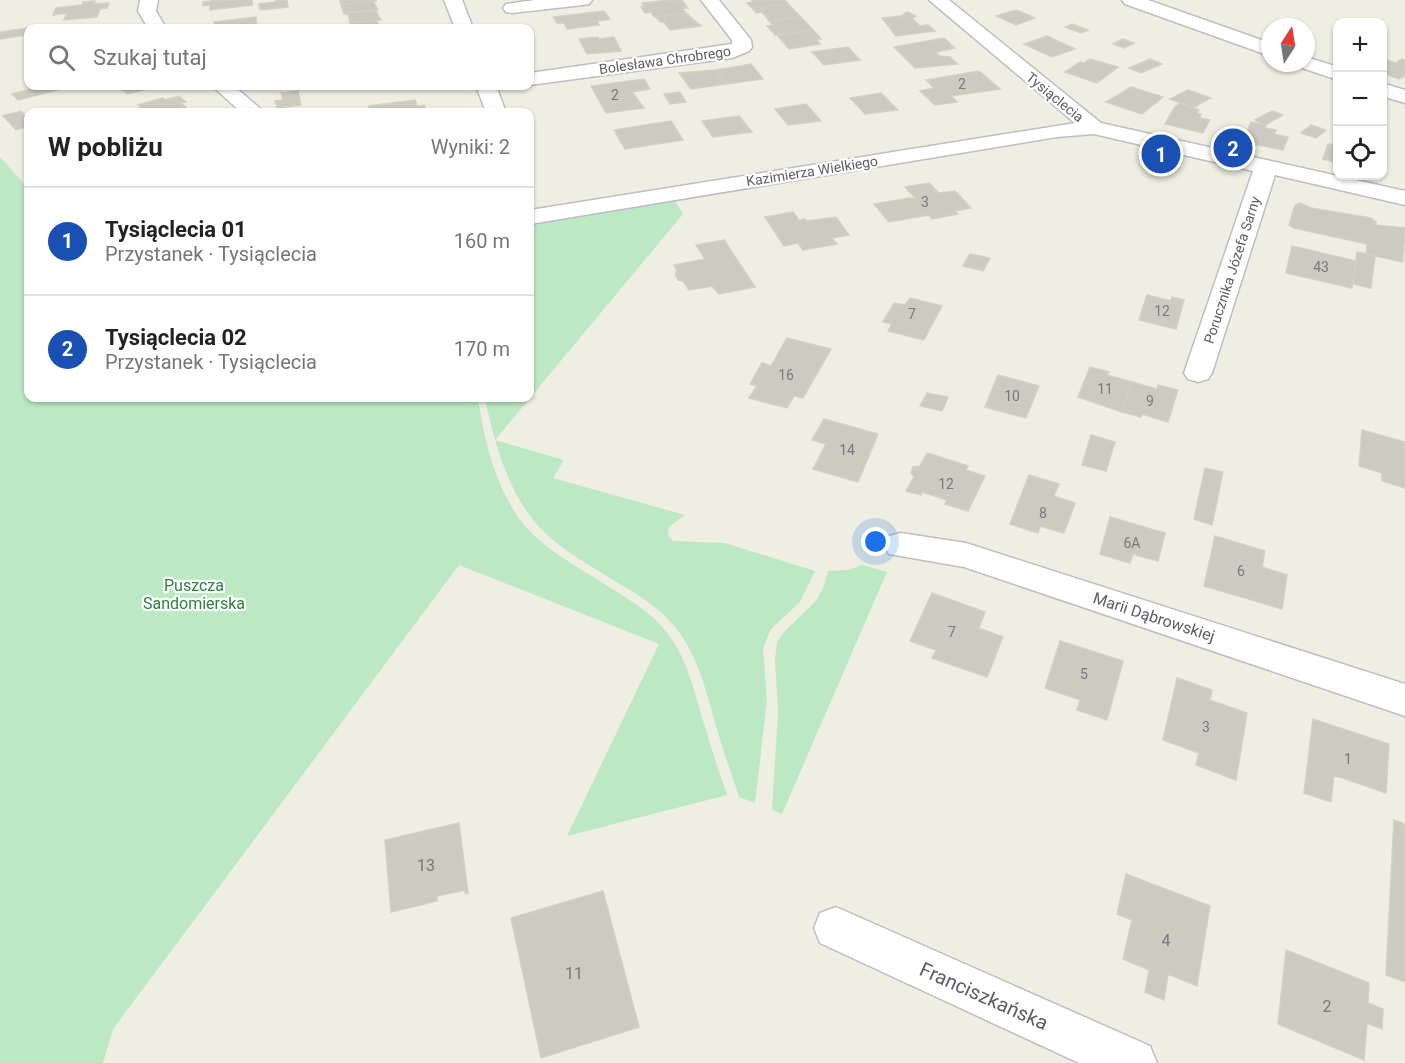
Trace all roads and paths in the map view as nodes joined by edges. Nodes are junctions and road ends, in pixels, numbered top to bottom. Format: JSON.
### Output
{"nodes":[{"id":1,"x":149,"y":0,"type":"edge"},
{"id":2,"x":453,"y":0,"type":"edge"},
{"id":3,"x":583,"y":0,"type":"edge"},
{"id":4,"x":710,"y":0,"type":"edge"},
{"id":5,"x":938,"y":0,"type":"edge"},
{"id":6,"x":1131,"y":0,"type":"edge"},
{"id":7,"x":512,"y":8,"type":"dead end"},
{"id":8,"x":155,"y":24,"type":"edge"},
{"id":9,"x":462,"y":24,"type":"edge"},
{"id":10,"x":1261,"y":47,"type":"edge"},
{"id":11,"x":1315,"y":66,"type":"edge"},
{"id":12,"x":1333,"y":72,"type":"edge"},
{"id":13,"x":534,"y":78,"type":"edge"},
{"id":14,"x":227,"y":90,"type":"edge"},
{"id":15,"x":488,"y":90,"type":"edge"},
{"id":16,"x":1387,"y":90,"type":"edge"},
{"id":17,"x":1405,"y":97,"type":"edge"},
{"id":18,"x":248,"y":108,"type":"edge"},
{"id":19,"x":494,"y":108,"type":"edge"},
{"id":20,"x":1094,"y":128,"type":"junction"},
{"id":21,"x":1266,"y":167,"type":"junction"},
{"id":22,"x":1405,"y":198,"type":"edge"},
{"id":23,"x":534,"y":212,"type":"edge"},
{"id":24,"x":1198,"y":373,"type":"dead end"},
{"id":25,"x":901,"y":545,"type":"dead end"},
{"id":26,"x":1405,"y":700,"type":"edge"},
{"id":27,"x":836,"y":928,"type":"dead end"},
{"id":28,"x":1133,"y":1063,"type":"edge"}],
"edges":[{"from":1,"to":8,"type":"street"},
{"from":2,"to":9,"type":"street"},
{"from":3,"to":7,"type":"street"},
{"from":4,"to":13,"type":"street","name":"Bolesława Chrobrego"},
{"from":5,"to":20,"type":"street","name":"Tysiąclecia"},
{"from":6,"to":10,"type":"street"},
{"from":11,"to":12,"type":"street"},
{"from":14,"to":18,"type":"street"},
{"from":15,"to":19,"type":"street"},
{"from":16,"to":17,"type":"street"},
{"from":20,"to":21,"type":"street","name":"Tysiąclecia"},
{"from":20,"to":23,"type":"street","name":"Kazimierza Wielkiego"},
{"from":21,"to":22,"type":"street","name":"Tysiąclecia"},
{"from":21,"to":24,"type":"street","name":"Porucznika Józefa Sarny"},
{"from":25,"to":26,"type":"street","name":"Marii Dąbrowskiej"},
{"from":27,"to":28,"type":"street","name":"Franciszkańska"}]}
